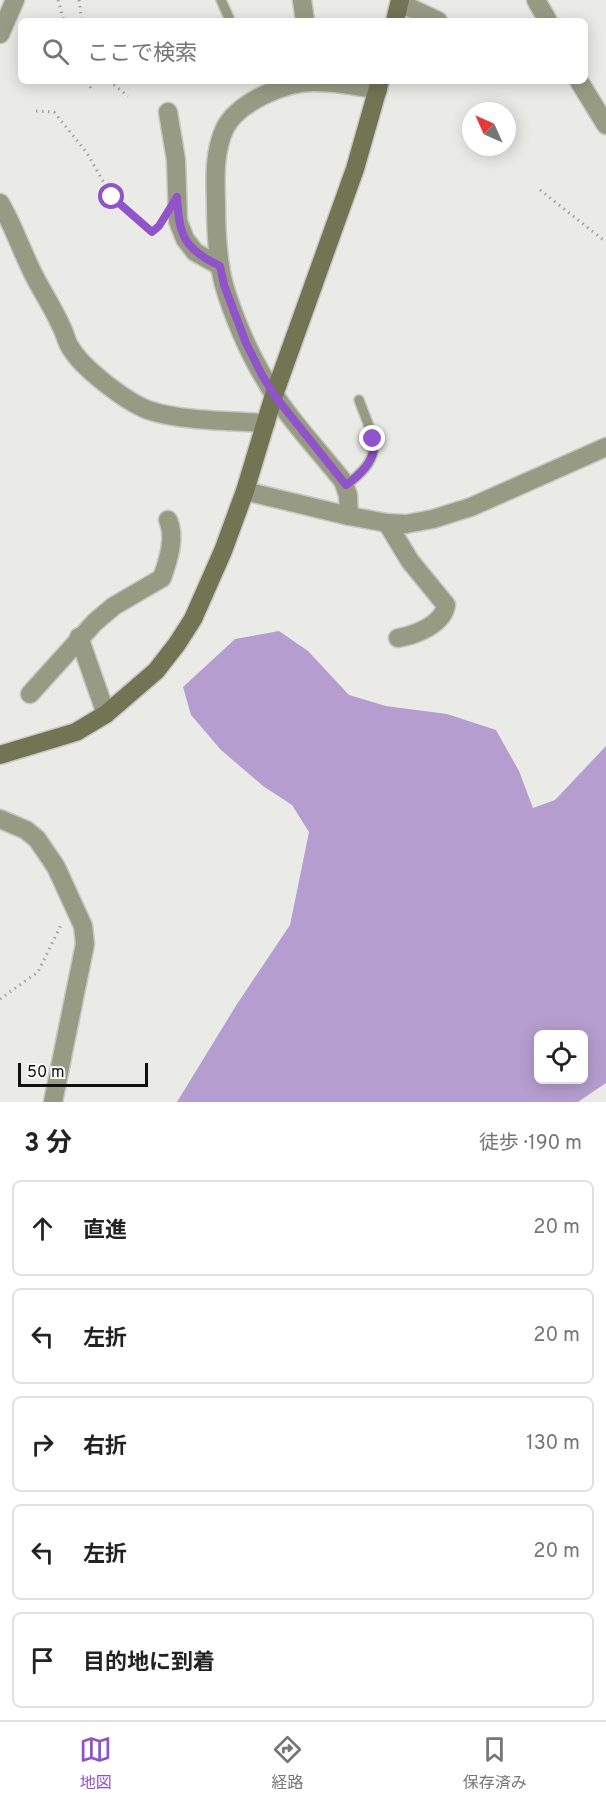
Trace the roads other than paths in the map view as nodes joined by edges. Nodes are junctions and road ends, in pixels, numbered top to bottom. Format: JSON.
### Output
{"nodes":[{"id":1,"x":220,"y":0,"type":"edge"},
{"id":2,"x":302,"y":0,"type":"edge"},
{"id":3,"x":536,"y":0,"type":"edge"},
{"id":4,"x":400,"y":1,"type":"edge"},
{"id":5,"x":12,"y":2,"type":"edge"},
{"id":6,"x":229,"y":18,"type":"dead end"},
{"id":7,"x":305,"y":18,"type":"edge"},
{"id":8,"x":396,"y":18,"type":"edge"},
{"id":9,"x":432,"y":18,"type":"edge"},
{"id":10,"x":546,"y":18,"type":"edge"},
{"id":11,"x":0,"y":34,"type":"edge"},
{"id":12,"x":300,"y":84,"type":"edge"},
{"id":13,"x":362,"y":84,"type":"edge"},
{"id":14,"x":581,"y":84,"type":"edge"},
{"id":15,"x":379,"y":85,"type":"edge"},
{"id":16,"x":168,"y":112,"type":"dead end"},
{"id":17,"x":606,"y":125,"type":"edge"},
{"id":18,"x":0,"y":203,"type":"edge"},
{"id":19,"x":220,"y":266,"type":"junction"},
{"id":20,"x":274,"y":395,"type":"junction"},
{"id":21,"x":359,"y":400,"type":"dead end"},
{"id":22,"x":266,"y":423,"type":"junction"},
{"id":23,"x":606,"y":447,"type":"edge"},
{"id":24,"x":346,"y":485,"type":"junction"},
{"id":25,"x":245,"y":491,"type":"junction"},
{"id":26,"x":349,"y":516,"type":"junction"},
{"id":27,"x":168,"y":520,"type":"dead end"},
{"id":28,"x":387,"y":523,"type":"junction"},
{"id":29,"x":79,"y":638,"type":"junction"},
{"id":30,"x":398,"y":638,"type":"dead end"},
{"id":31,"x":30,"y":694,"type":"dead end"},
{"id":32,"x":106,"y":714,"type":"junction"},
{"id":33,"x":0,"y":755,"type":"edge"},
{"id":34,"x":0,"y":819,"type":"edge"},
{"id":35,"x":53,"y":1102,"type":"edge"}],
"edges":[{"from":1,"to":6,"type":"lane"},
{"from":2,"to":7,"type":"street"},
{"from":3,"to":10,"type":"street"},
{"from":4,"to":8,"type":"street"},
{"from":4,"to":9,"type":"street"},
{"from":5,"to":11,"type":"street"},
{"from":12,"to":19,"type":"street"},
{"from":13,"to":15,"type":"street"},
{"from":14,"to":17,"type":"street"},
{"from":15,"to":20,"type":"street"},
{"from":16,"to":19,"type":"street"},
{"from":18,"to":22,"type":"street"},
{"from":19,"to":20,"type":"street"},
{"from":20,"to":22,"type":"street"},
{"from":20,"to":24,"type":"street"},
{"from":21,"to":24,"type":"lane"},
{"from":22,"to":25,"type":"street"},
{"from":23,"to":28,"type":"street"},
{"from":24,"to":26,"type":"street"},
{"from":25,"to":26,"type":"street"},
{"from":25,"to":32,"type":"street"},
{"from":26,"to":28,"type":"street"},
{"from":27,"to":29,"type":"street"},
{"from":28,"to":30,"type":"street"},
{"from":29,"to":31,"type":"street"},
{"from":29,"to":32,"type":"street"},
{"from":32,"to":33,"type":"street"},
{"from":34,"to":35,"type":"street"}]}
